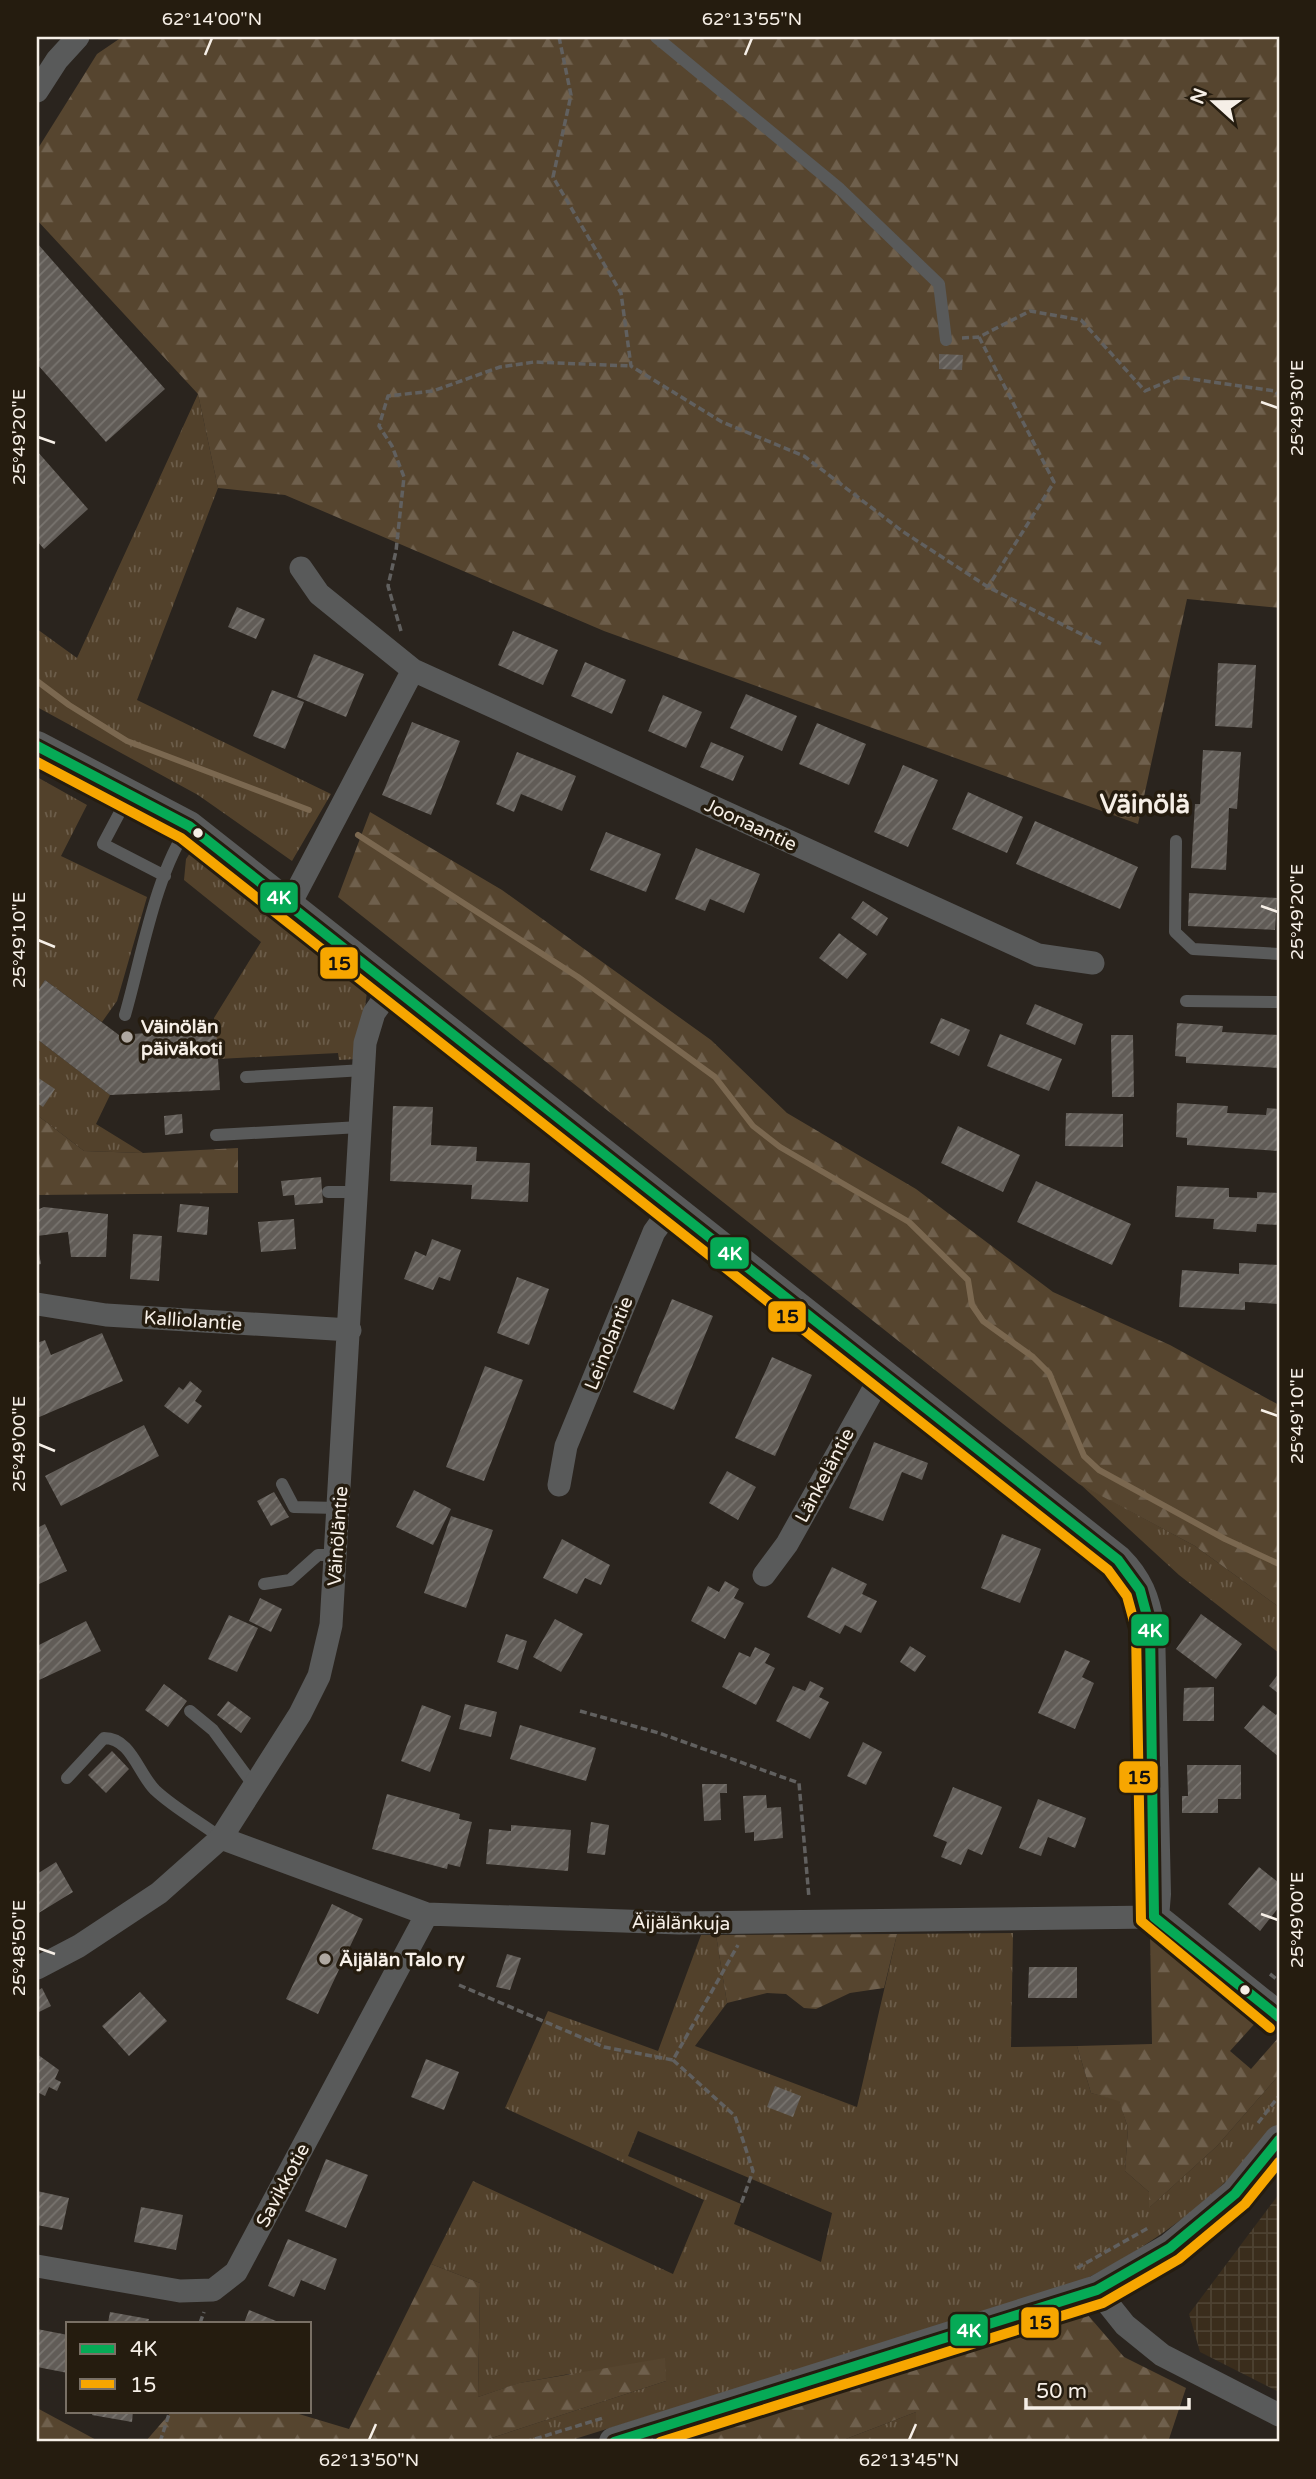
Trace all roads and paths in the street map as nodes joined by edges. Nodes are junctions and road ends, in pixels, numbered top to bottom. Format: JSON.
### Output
{"nodes":[{"id":1,"x":78,"y":37,"type":"edge"},
{"id":2,"x":559,"y":37,"type":"edge"},
{"id":3,"x":656,"y":37,"type":"edge"},
{"id":4,"x":37,"y":91,"type":"edge"},
{"id":5,"x":979,"y":337,"type":"junction"},
{"id":6,"x":946,"y":340,"type":"joint"},
{"id":7,"x":631,"y":366,"type":"junction"},
{"id":8,"x":1279,"y":396,"type":"edge"},
{"id":9,"x":301,"y":568,"type":"dead end"},
{"id":10,"x":988,"y":587,"type":"junction"},
{"id":11,"x":1101,"y":644,"type":"dead end"},
{"id":12,"x":391,"y":652,"type":"junction"},
{"id":13,"x":414,"y":670,"type":"junction"},
{"id":14,"x":37,"y":746,"type":"edge"},
{"id":15,"x":129,"y":794,"type":"junction"},
{"id":16,"x":189,"y":826,"type":"junction"},
{"id":17,"x":1176,"y":841,"type":"dead end"},
{"id":18,"x":165,"y":876,"type":"junction"},
{"id":19,"x":290,"y":904,"type":"junction"},
{"id":20,"x":1279,"y":954,"type":"edge"},
{"id":21,"x":1093,"y":962,"type":"dead end"},
{"id":22,"x":393,"y":986,"type":"junction"},
{"id":23,"x":1186,"y":1001,"type":"dead end"},
{"id":24,"x":1279,"y":1002,"type":"edge"},
{"id":25,"x":125,"y":1015,"type":"dead end"},
{"id":26,"x":364,"y":1070,"type":"junction"},
{"id":27,"x":246,"y":1077,"type":"dead end"},
{"id":28,"x":360,"y":1127,"type":"junction"},
{"id":29,"x":216,"y":1135,"type":"dead end"},
{"id":30,"x":328,"y":1192,"type":"dead end"},
{"id":31,"x":357,"y":1192,"type":"junction"},
{"id":32,"x":672,"y":1207,"type":"junction"},
{"id":33,"x":37,"y":1304,"type":"edge"},
{"id":34,"x":350,"y":1330,"type":"junction"},
{"id":35,"x":882,"y":1374,"type":"junction"},
{"id":36,"x":282,"y":1484,"type":"dead end"},
{"id":37,"x":559,"y":1485,"type":"dead end"},
{"id":38,"x":338,"y":1508,"type":"junction"},
{"id":39,"x":335,"y":1555,"type":"junction"},
{"id":40,"x":764,"y":1575,"type":"dead end"},
{"id":41,"x":264,"y":1584,"type":"dead end"},
{"id":42,"x":190,"y":1711,"type":"dead end"},
{"id":43,"x":580,"y":1711,"type":"dead end"},
{"id":44,"x":67,"y":1778,"type":"dead end"},
{"id":45,"x":254,"y":1786,"type":"junction"},
{"id":46,"x":221,"y":1838,"type":"junction"},
{"id":47,"x":427,"y":1914,"type":"junction"},
{"id":48,"x":1154,"y":1917,"type":"junction"},
{"id":49,"x":752,"y":1922,"type":"junction"},
{"id":50,"x":811,"y":1922,"type":"junction"},
{"id":51,"x":37,"y":1968,"type":"edge"},
{"id":52,"x":459,"y":1985,"type":"dead end"},
{"id":53,"x":1279,"y":2017,"type":"edge"},
{"id":54,"x":673,"y":2060,"type":"junction"},
{"id":55,"x":1279,"y":2096,"type":"edge"},
{"id":56,"x":1270,"y":2146,"type":"edge"},
{"id":57,"x":741,"y":2204,"type":"dead end"},
{"id":58,"x":1154,"y":2225,"type":"dead end"},
{"id":59,"x":37,"y":2266,"type":"edge"},
{"id":60,"x":1074,"y":2269,"type":"dead end"},
{"id":61,"x":1097,"y":2290,"type":"junction"},
{"id":62,"x":170,"y":2412,"type":"edge"},
{"id":63,"x":1279,"y":2415,"type":"edge"},
{"id":64,"x":609,"y":2430,"type":"edge"},
{"id":65,"x":160,"y":2442,"type":"edge"},
{"id":66,"x":525,"y":2442,"type":"edge"}],
"edges":[{"from":1,"to":4,"type":"street"},
{"from":2,"to":7,"type":"path"},
{"from":3,"to":6,"type":"lane"},
{"from":5,"to":6,"type":"path"},
{"from":5,"to":8,"type":"path"},
{"from":5,"to":10,"type":"path"},
{"from":7,"to":10,"type":"path"},
{"from":7,"to":12,"type":"path"},
{"from":9,"to":12,"type":"street","name":"Joonaantie"},
{"from":10,"to":11,"type":"path"},
{"from":12,"to":13,"type":"street","name":"Joonaantie"},
{"from":13,"to":19,"type":"street"},
{"from":13,"to":21,"type":"street","name":"Joonaantie"},
{"from":14,"to":15,"type":"street"},
{"from":15,"to":16,"type":"street"},
{"from":15,"to":18,"type":"lane"},
{"from":16,"to":18,"type":"lane"},
{"from":16,"to":19,"type":"street"},
{"from":17,"to":20,"type":"lane"},
{"from":18,"to":25,"type":"lane"},
{"from":19,"to":22,"type":"street"},
{"from":22,"to":26,"type":"street","name":"Väinöläntie"},
{"from":22,"to":32,"type":"street"},
{"from":23,"to":24,"type":"lane"},
{"from":26,"to":27,"type":"lane"},
{"from":26,"to":28,"type":"street","name":"Väinöläntie"},
{"from":28,"to":29,"type":"lane"},
{"from":28,"to":31,"type":"street","name":"Väinöläntie"},
{"from":30,"to":31,"type":"lane"},
{"from":31,"to":34,"type":"street","name":"Väinöläntie"},
{"from":32,"to":35,"type":"street"},
{"from":32,"to":37,"type":"street","name":"Leinolantie"},
{"from":33,"to":34,"type":"street","name":"Kalliolantie"},
{"from":34,"to":38,"type":"street","name":"Väinöläntie"},
{"from":35,"to":40,"type":"street","name":"Länkeläntie"},
{"from":35,"to":48,"type":"street"},
{"from":36,"to":38,"type":"lane"},
{"from":38,"to":39,"type":"street","name":"Väinöläntie"},
{"from":39,"to":41,"type":"lane"},
{"from":39,"to":45,"type":"street","name":"Väinöläntie"},
{"from":42,"to":45,"type":"lane"},
{"from":43,"to":50,"type":"path"},
{"from":44,"to":46,"type":"lane"},
{"from":45,"to":46,"type":"street","name":"Väinöläntie"},
{"from":46,"to":47,"type":"street","name":"Äijälänkuja"},
{"from":46,"to":51,"type":"street","name":"Väinöläntie"},
{"from":47,"to":49,"type":"street","name":"Äijälänkuja"},
{"from":47,"to":59,"type":"street","name":"Savikkotie"},
{"from":48,"to":50,"type":"street","name":"Äijälänkuja"},
{"from":48,"to":53,"type":"street"},
{"from":49,"to":50,"type":"street","name":"Äijälänkuja"},
{"from":49,"to":54,"type":"path"},
{"from":52,"to":54,"type":"path"},
{"from":54,"to":57,"type":"path"},
{"from":55,"to":56,"type":"path"},
{"from":56,"to":61,"type":"street"},
{"from":58,"to":60,"type":"path"},
{"from":61,"to":63,"type":"street"},
{"from":61,"to":64,"type":"street"},
{"from":62,"to":65,"type":"path"},
{"from":64,"to":66,"type":"path"}]}
